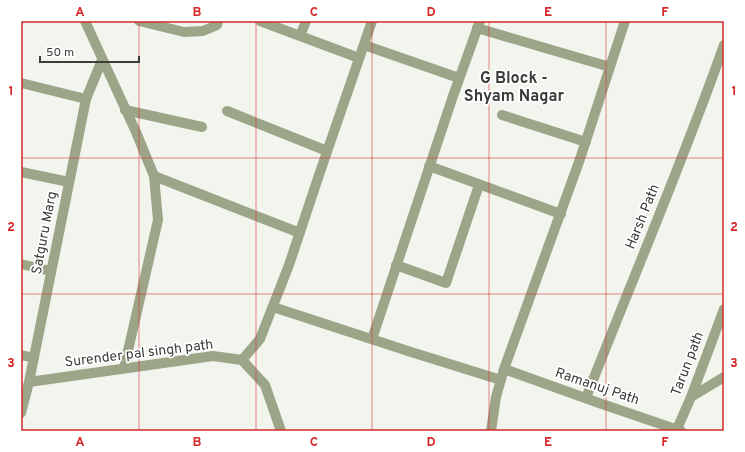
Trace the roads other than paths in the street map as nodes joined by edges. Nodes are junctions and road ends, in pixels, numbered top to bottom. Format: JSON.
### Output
{"nodes":[{"id":1,"x":85,"y":21,"type":"edge"},
{"id":2,"x":139,"y":21,"type":"edge"},
{"id":3,"x":218,"y":21,"type":"edge"},
{"id":4,"x":260,"y":21,"type":"edge"},
{"id":5,"x":306,"y":21,"type":"edge"},
{"id":6,"x":372,"y":21,"type":"edge"},
{"id":7,"x":625,"y":21,"type":"edge"},
{"id":8,"x":478,"y":24,"type":"edge"},
{"id":9,"x":300,"y":36,"type":"junction"},
{"id":10,"x":364,"y":45,"type":"junction"},
{"id":11,"x":724,"y":45,"type":"edge"},
{"id":12,"x":359,"y":58,"type":"junction"},
{"id":13,"x":102,"y":60,"type":"junction"},
{"id":14,"x":610,"y":67,"type":"junction"},
{"id":15,"x":459,"y":78,"type":"junction"},
{"id":16,"x":21,"y":83,"type":"edge"},
{"id":17,"x":86,"y":99,"type":"junction"},
{"id":18,"x":125,"y":110,"type":"junction"},
{"id":19,"x":227,"y":111,"type":"dead end"},
{"id":20,"x":502,"y":115,"type":"dead end"},
{"id":21,"x":202,"y":127,"type":"dead end"},
{"id":22,"x":586,"y":142,"type":"junction"},
{"id":23,"x":327,"y":151,"type":"junction"},
{"id":24,"x":429,"y":166,"type":"junction"},
{"id":25,"x":21,"y":172,"type":"edge"},
{"id":26,"x":154,"y":176,"type":"junction"},
{"id":27,"x":69,"y":182,"type":"junction"},
{"id":28,"x":480,"y":185,"type":"junction"},
{"id":29,"x":561,"y":214,"type":"junction"},
{"id":30,"x":300,"y":233,"type":"junction"},
{"id":31,"x":21,"y":264,"type":"edge"},
{"id":32,"x":396,"y":265,"type":"junction"},
{"id":33,"x":51,"y":271,"type":"junction"},
{"id":34,"x":273,"y":307,"type":"junction"},
{"id":35,"x":724,"y":308,"type":"edge"},
{"id":36,"x":722,"y":320,"type":"edge"},
{"id":37,"x":372,"y":339,"type":"junction"},
{"id":38,"x":21,"y":355,"type":"edge"},
{"id":39,"x":34,"y":358,"type":"junction"},
{"id":40,"x":242,"y":360,"type":"junction"},
{"id":41,"x":124,"y":368,"type":"junction"},
{"id":42,"x":504,"y":369,"type":"junction"},
{"id":43,"x":724,"y":377,"type":"edge"},
{"id":44,"x":501,"y":380,"type":"junction"},
{"id":45,"x":28,"y":382,"type":"junction"},
{"id":46,"x":691,"y":397,"type":"junction"},
{"id":47,"x":586,"y":398,"type":"junction"},
{"id":48,"x":21,"y":413,"type":"edge"},
{"id":49,"x":679,"y":430,"type":"edge"},
{"id":50,"x":281,"y":431,"type":"edge"},
{"id":51,"x":491,"y":431,"type":"edge"}],
"edges":[{"from":1,"to":13,"type":"street"},
{"from":2,"to":3,"type":"street"},
{"from":4,"to":9,"type":"street"},
{"from":5,"to":9,"type":"street"},
{"from":6,"to":10,"type":"street"},
{"from":7,"to":14,"type":"street"},
{"from":8,"to":14,"type":"street"},
{"from":8,"to":15,"type":"street"},
{"from":9,"to":12,"type":"street"},
{"from":10,"to":12,"type":"street"},
{"from":10,"to":15,"type":"street"},
{"from":11,"to":47,"type":"street","name":"Harsh Path"},
{"from":12,"to":23,"type":"street"},
{"from":13,"to":17,"type":"street","name":"Satguru Marg"},
{"from":13,"to":18,"type":"street"},
{"from":14,"to":22,"type":"street"},
{"from":15,"to":24,"type":"street"},
{"from":16,"to":17,"type":"street"},
{"from":17,"to":27,"type":"street","name":"Satguru Marg"},
{"from":18,"to":21,"type":"street"},
{"from":18,"to":26,"type":"street"},
{"from":19,"to":23,"type":"street"},
{"from":20,"to":22,"type":"street"},
{"from":22,"to":29,"type":"street"},
{"from":23,"to":30,"type":"street"},
{"from":24,"to":28,"type":"street"},
{"from":24,"to":32,"type":"street"},
{"from":25,"to":27,"type":"street"},
{"from":26,"to":30,"type":"street"},
{"from":26,"to":41,"type":"street"},
{"from":27,"to":33,"type":"street","name":"Satguru Marg"},
{"from":28,"to":29,"type":"street"},
{"from":28,"to":32,"type":"street"},
{"from":29,"to":42,"type":"street"},
{"from":30,"to":34,"type":"street"},
{"from":31,"to":33,"type":"street"},
{"from":32,"to":37,"type":"street"},
{"from":33,"to":39,"type":"street","name":"Satguru Marg"},
{"from":34,"to":37,"type":"street"},
{"from":34,"to":40,"type":"street"},
{"from":35,"to":36,"type":"street","name":"Tarun path"},
{"from":36,"to":46,"type":"street","name":"Tarun path"},
{"from":37,"to":44,"type":"street"},
{"from":38,"to":39,"type":"street"},
{"from":39,"to":45,"type":"street","name":"Satguru Marg"},
{"from":40,"to":41,"type":"street","name":"Surender pal singh path"},
{"from":40,"to":50,"type":"street"},
{"from":41,"to":45,"type":"street","name":"Surender pal singh path"},
{"from":42,"to":44,"type":"street"},
{"from":42,"to":47,"type":"street","name":"Ramanuj Path"},
{"from":43,"to":46,"type":"street"},
{"from":44,"to":51,"type":"street"},
{"from":45,"to":48,"type":"street","name":"Satguru Marg"},
{"from":46,"to":49,"type":"street","name":"Tarun path"},
{"from":47,"to":49,"type":"street","name":"Ramanuj Path"}]}
